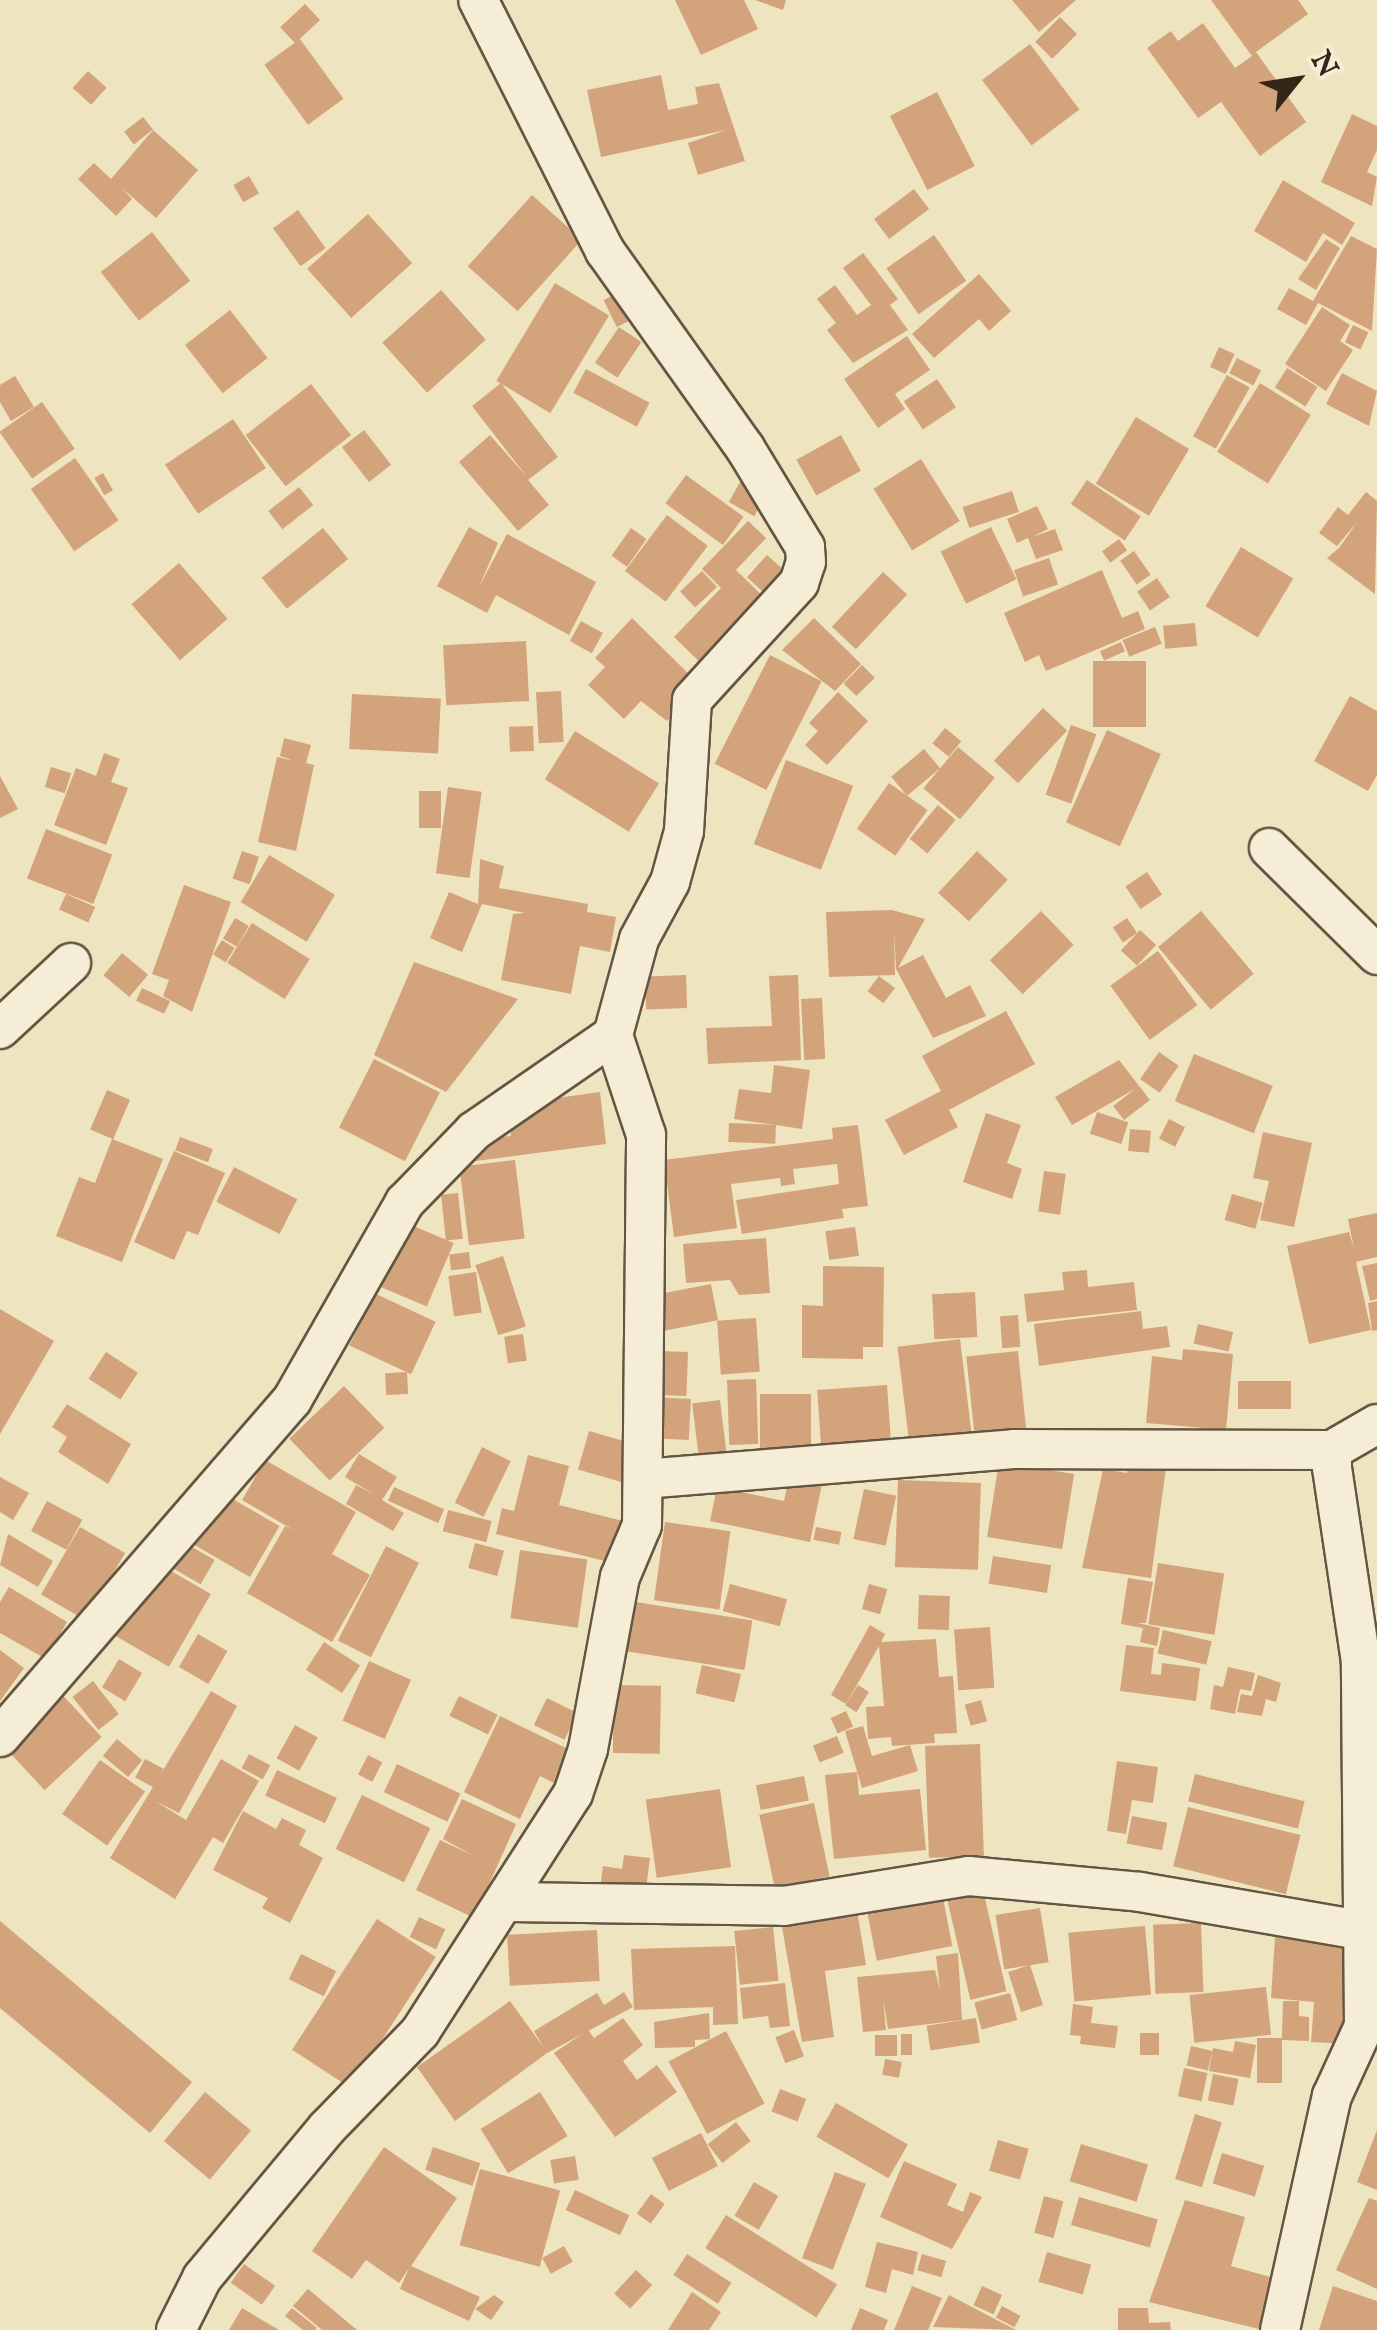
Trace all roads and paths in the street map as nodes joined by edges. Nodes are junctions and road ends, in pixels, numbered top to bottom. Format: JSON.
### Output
{"nodes":[{"id":1,"x":478,"y":0,"type":"edge"},
{"id":2,"x":1269,"y":848,"type":"dead end"},
{"id":3,"x":1377,"y":955,"type":"edge"},
{"id":4,"x":72,"y":963,"type":"dead end"},
{"id":5,"x":0,"y":1029,"type":"edge"},
{"id":6,"x":613,"y":1036,"type":"junction"},
{"id":7,"x":1377,"y":1424,"type":"edge"},
{"id":8,"x":1332,"y":1450,"type":"junction"},
{"id":9,"x":643,"y":1479,"type":"junction"},
{"id":10,"x":0,"y":1736,"type":"edge"},
{"id":11,"x":508,"y":1902,"type":"junction"},
{"id":12,"x":1371,"y":1932,"type":"edge"},
{"id":13,"x":176,"y":2330,"type":"edge"},
{"id":14,"x":1280,"y":2330,"type":"edge"}],
"edges":[{"from":1,"to":6,"type":"street"},
{"from":2,"to":3,"type":"street"},
{"from":4,"to":5,"type":"street"},
{"from":6,"to":9,"type":"street"},
{"from":6,"to":10,"type":"street"},
{"from":7,"to":8,"type":"street"},
{"from":8,"to":9,"type":"street"},
{"from":8,"to":12,"type":"street"},
{"from":9,"to":11,"type":"street"},
{"from":11,"to":12,"type":"street"},
{"from":11,"to":13,"type":"street"},
{"from":12,"to":14,"type":"street"}]}
